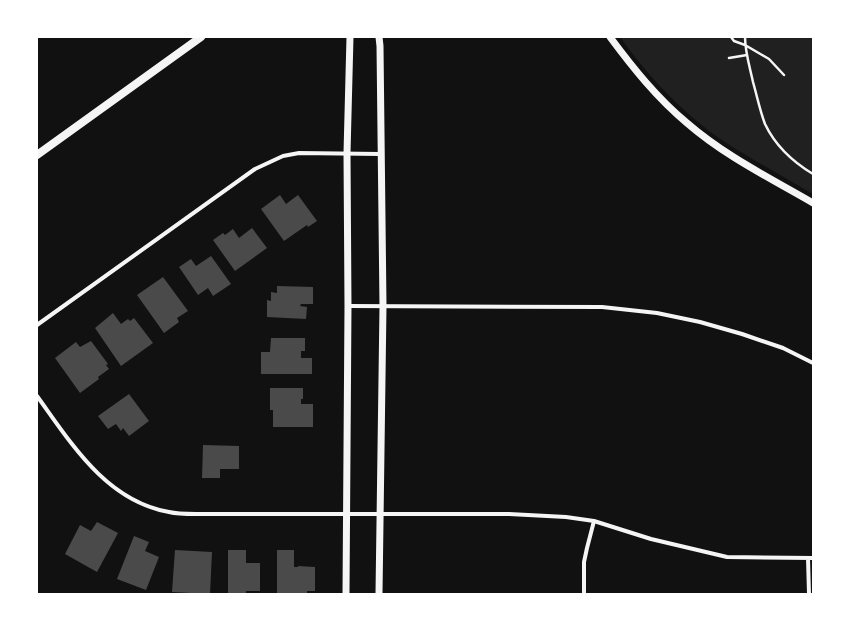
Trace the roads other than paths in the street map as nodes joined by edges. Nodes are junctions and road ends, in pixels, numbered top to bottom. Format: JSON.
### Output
{"nodes":[{"id":1,"x":201,"y":37,"type":"edge"},
{"id":2,"x":350,"y":37,"type":"edge"},
{"id":3,"x":379,"y":37,"type":"edge"},
{"id":4,"x":610,"y":37,"type":"edge"},
{"id":5,"x":347,"y":153,"type":"junction"},
{"id":6,"x":380,"y":154,"type":"junction"},
{"id":7,"x":37,"y":155,"type":"edge"},
{"id":8,"x":813,"y":203,"type":"edge"},
{"id":9,"x":348,"y":306,"type":"junction"},
{"id":10,"x":383,"y":306,"type":"junction"},
{"id":11,"x":37,"y":325,"type":"edge"},
{"id":12,"x":813,"y":363,"type":"edge"},
{"id":13,"x":37,"y":396,"type":"edge"},
{"id":14,"x":347,"y":514,"type":"junction"},
{"id":15,"x":380,"y":514,"type":"junction"},
{"id":16,"x":594,"y":521,"type":"junction"},
{"id":17,"x":811,"y":558,"type":"edge"},
{"id":18,"x":346,"y":594,"type":"edge"},
{"id":19,"x":379,"y":594,"type":"edge"},
{"id":20,"x":584,"y":594,"type":"edge"},
{"id":21,"x":809,"y":594,"type":"edge"}],
"edges":[{"from":1,"to":7,"type":"main road"},
{"from":2,"to":5,"type":"street"},
{"from":3,"to":6,"type":"street"},
{"from":4,"to":8,"type":"street"},
{"from":5,"to":6,"type":"street"},
{"from":5,"to":9,"type":"street"},
{"from":5,"to":11,"type":"street"},
{"from":6,"to":10,"type":"street"},
{"from":9,"to":10,"type":"street"},
{"from":9,"to":14,"type":"street"},
{"from":10,"to":12,"type":"street"},
{"from":10,"to":15,"type":"street"},
{"from":13,"to":14,"type":"street"},
{"from":14,"to":15,"type":"street"},
{"from":14,"to":18,"type":"street"},
{"from":15,"to":16,"type":"street"},
{"from":15,"to":19,"type":"street"},
{"from":16,"to":17,"type":"street"},
{"from":16,"to":20,"type":"street"},
{"from":17,"to":21,"type":"street"}]}
